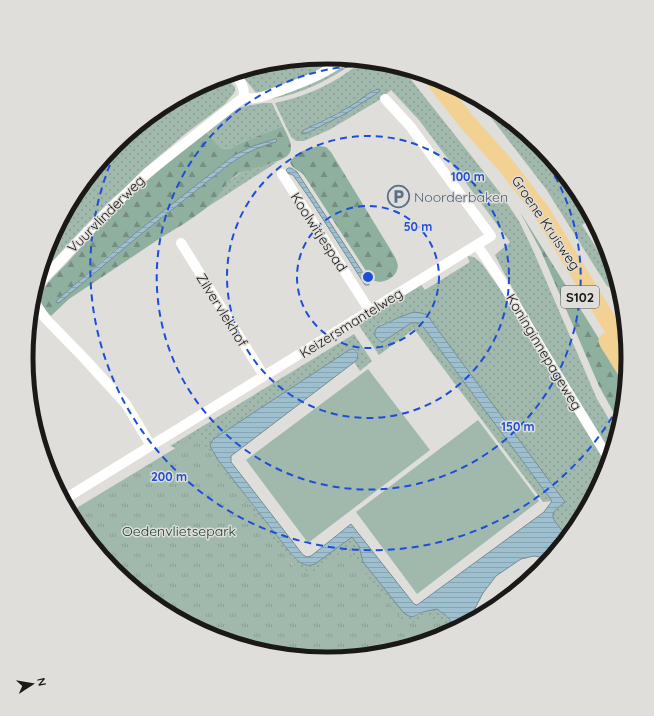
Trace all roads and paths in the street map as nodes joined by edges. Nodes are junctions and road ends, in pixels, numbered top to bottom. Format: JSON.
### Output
{"nodes":[{"id":1,"x":335,"y":64,"type":"edge"},
{"id":2,"x":237,"y":78,"type":"edge"},
{"id":3,"x":437,"y":85,"type":"edge"},
{"id":4,"x":244,"y":97,"type":"junction"},
{"id":5,"x":385,"y":99,"type":"dead end"},
{"id":6,"x":467,"y":122,"type":"junction"},
{"id":7,"x":282,"y":174,"type":"dead end"},
{"id":8,"x":181,"y":243,"type":"dead end"},
{"id":9,"x":477,"y":245,"type":"junction"},
{"id":10,"x":44,"y":277,"type":"edge"},
{"id":11,"x":38,"y":307,"type":"edge"},
{"id":12,"x":370,"y":311,"type":"junction"},
{"id":13,"x":620,"y":341,"type":"edge"},
{"id":14,"x":621,"y":364,"type":"edge"},
{"id":15,"x":264,"y":376,"type":"junction"},
{"id":16,"x":151,"y":446,"type":"junction"},
{"id":17,"x":605,"y":453,"type":"edge"},
{"id":18,"x":68,"y":497,"type":"edge"}],
"edges":[{"from":1,"to":4,"type":"street"},
{"from":2,"to":4,"type":"street"},
{"from":3,"to":6,"type":"main road","name":"Groene Kruisweg","number":"S102"},
{"from":4,"to":10,"type":"street","name":"Vuurvlinderweg"},
{"from":5,"to":9,"type":"street","name":"Keizersmantelweg"},
{"from":6,"to":13,"type":"main road","name":"Groene Kruisweg","number":"S102"},
{"from":6,"to":14,"type":"main road","name":"Groene Kruisweg","number":"S102"},
{"from":7,"to":12,"type":"street","name":"Koolwitjespad"},
{"from":8,"to":15,"type":"street","name":"Zilvervlekhof"},
{"from":9,"to":12,"type":"street","name":"Keizersmantelweg"},
{"from":9,"to":17,"type":"street","name":"Koninginnepageweg"},
{"from":11,"to":16,"type":"street","name":"Vuurvlinderweg"},
{"from":12,"to":15,"type":"street","name":"Keizersmantelweg"},
{"from":15,"to":16,"type":"street","name":"Keizersmantelweg"},
{"from":16,"to":18,"type":"street","name":"Keizersmantelweg"}]}
